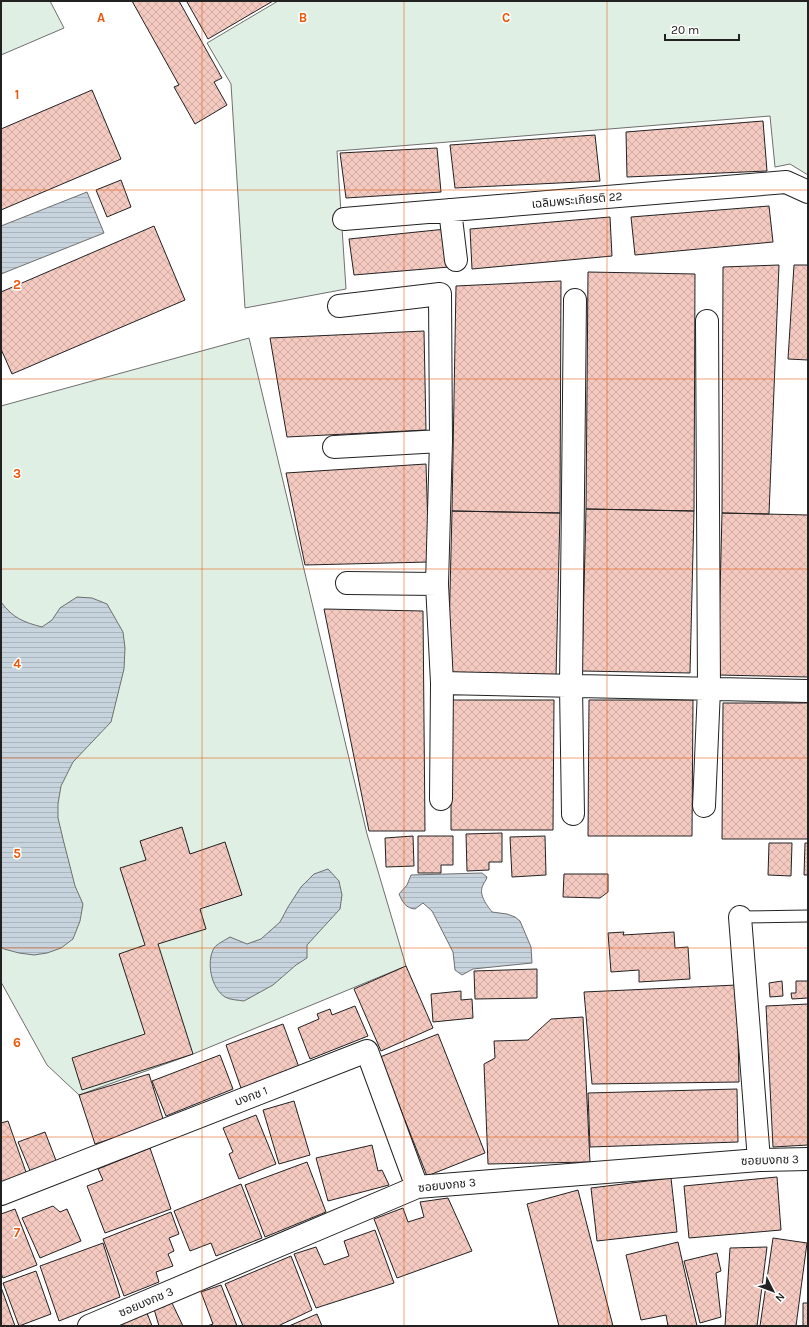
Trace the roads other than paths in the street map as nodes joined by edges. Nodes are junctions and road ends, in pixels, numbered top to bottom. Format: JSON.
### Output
{"nodes":[{"id":1,"x":808,"y":192,"type":"edge"},
{"id":2,"x":450,"y":210,"type":"junction"},
{"id":3,"x":344,"y":219,"type":"dead end"},
{"id":4,"x":456,"y":260,"type":"dead end"},
{"id":5,"x":575,"y":300,"type":"dead end"},
{"id":6,"x":339,"y":306,"type":"dead end"},
{"id":7,"x":707,"y":321,"type":"dead end"},
{"id":8,"x":441,"y":441,"type":"junction"},
{"id":9,"x":334,"y":447,"type":"dead end"},
{"id":10,"x":347,"y":583,"type":"dead end"},
{"id":11,"x":437,"y":584,"type":"junction"},
{"id":12,"x":442,"y":683,"type":"junction"},
{"id":13,"x":571,"y":686,"type":"junction"},
{"id":14,"x":709,"y":689,"type":"junction"},
{"id":15,"x":808,"y":691,"type":"edge"},
{"id":16,"x":441,"y":799,"type":"dead end"},
{"id":17,"x":704,"y":806,"type":"dead end"},
{"id":18,"x":573,"y":814,"type":"dead end"},
{"id":19,"x":808,"y":916,"type":"edge"},
{"id":20,"x":740,"y":917,"type":"joint"},
{"id":21,"x":808,"y":1159,"type":"edge"},
{"id":22,"x":759,"y":1160,"type":"junction"},
{"id":23,"x":417,"y":1187,"type":"junction"},
{"id":24,"x":1,"y":1194,"type":"edge"},
{"id":25,"x":89,"y":1326,"type":"edge"}],
"edges":[{"from":1,"to":2,"type":"street","name":"เฉลิมพระเกียรติ 22"},
{"from":2,"to":3,"type":"street","name":"เฉลิมพระเกียรติ 22"},
{"from":2,"to":4,"type":"street"},
{"from":5,"to":13,"type":"street"},
{"from":6,"to":8,"type":"street"},
{"from":7,"to":14,"type":"street"},
{"from":8,"to":9,"type":"street"},
{"from":8,"to":11,"type":"street"},
{"from":10,"to":11,"type":"street"},
{"from":11,"to":12,"type":"street"},
{"from":12,"to":13,"type":"street"},
{"from":12,"to":16,"type":"street"},
{"from":13,"to":14,"type":"street"},
{"from":13,"to":18,"type":"street"},
{"from":14,"to":15,"type":"street"},
{"from":14,"to":17,"type":"street"},
{"from":19,"to":20,"type":"lane"},
{"from":20,"to":22,"type":"street"},
{"from":21,"to":22,"type":"street","name":"ซอยบงกช 3"},
{"from":22,"to":23,"type":"street","name":"ซอยบงกช 3"},
{"from":23,"to":24,"type":"street","name":"บงกช 1"},
{"from":23,"to":25,"type":"street","name":"ซอยบงกช 3"}]}
